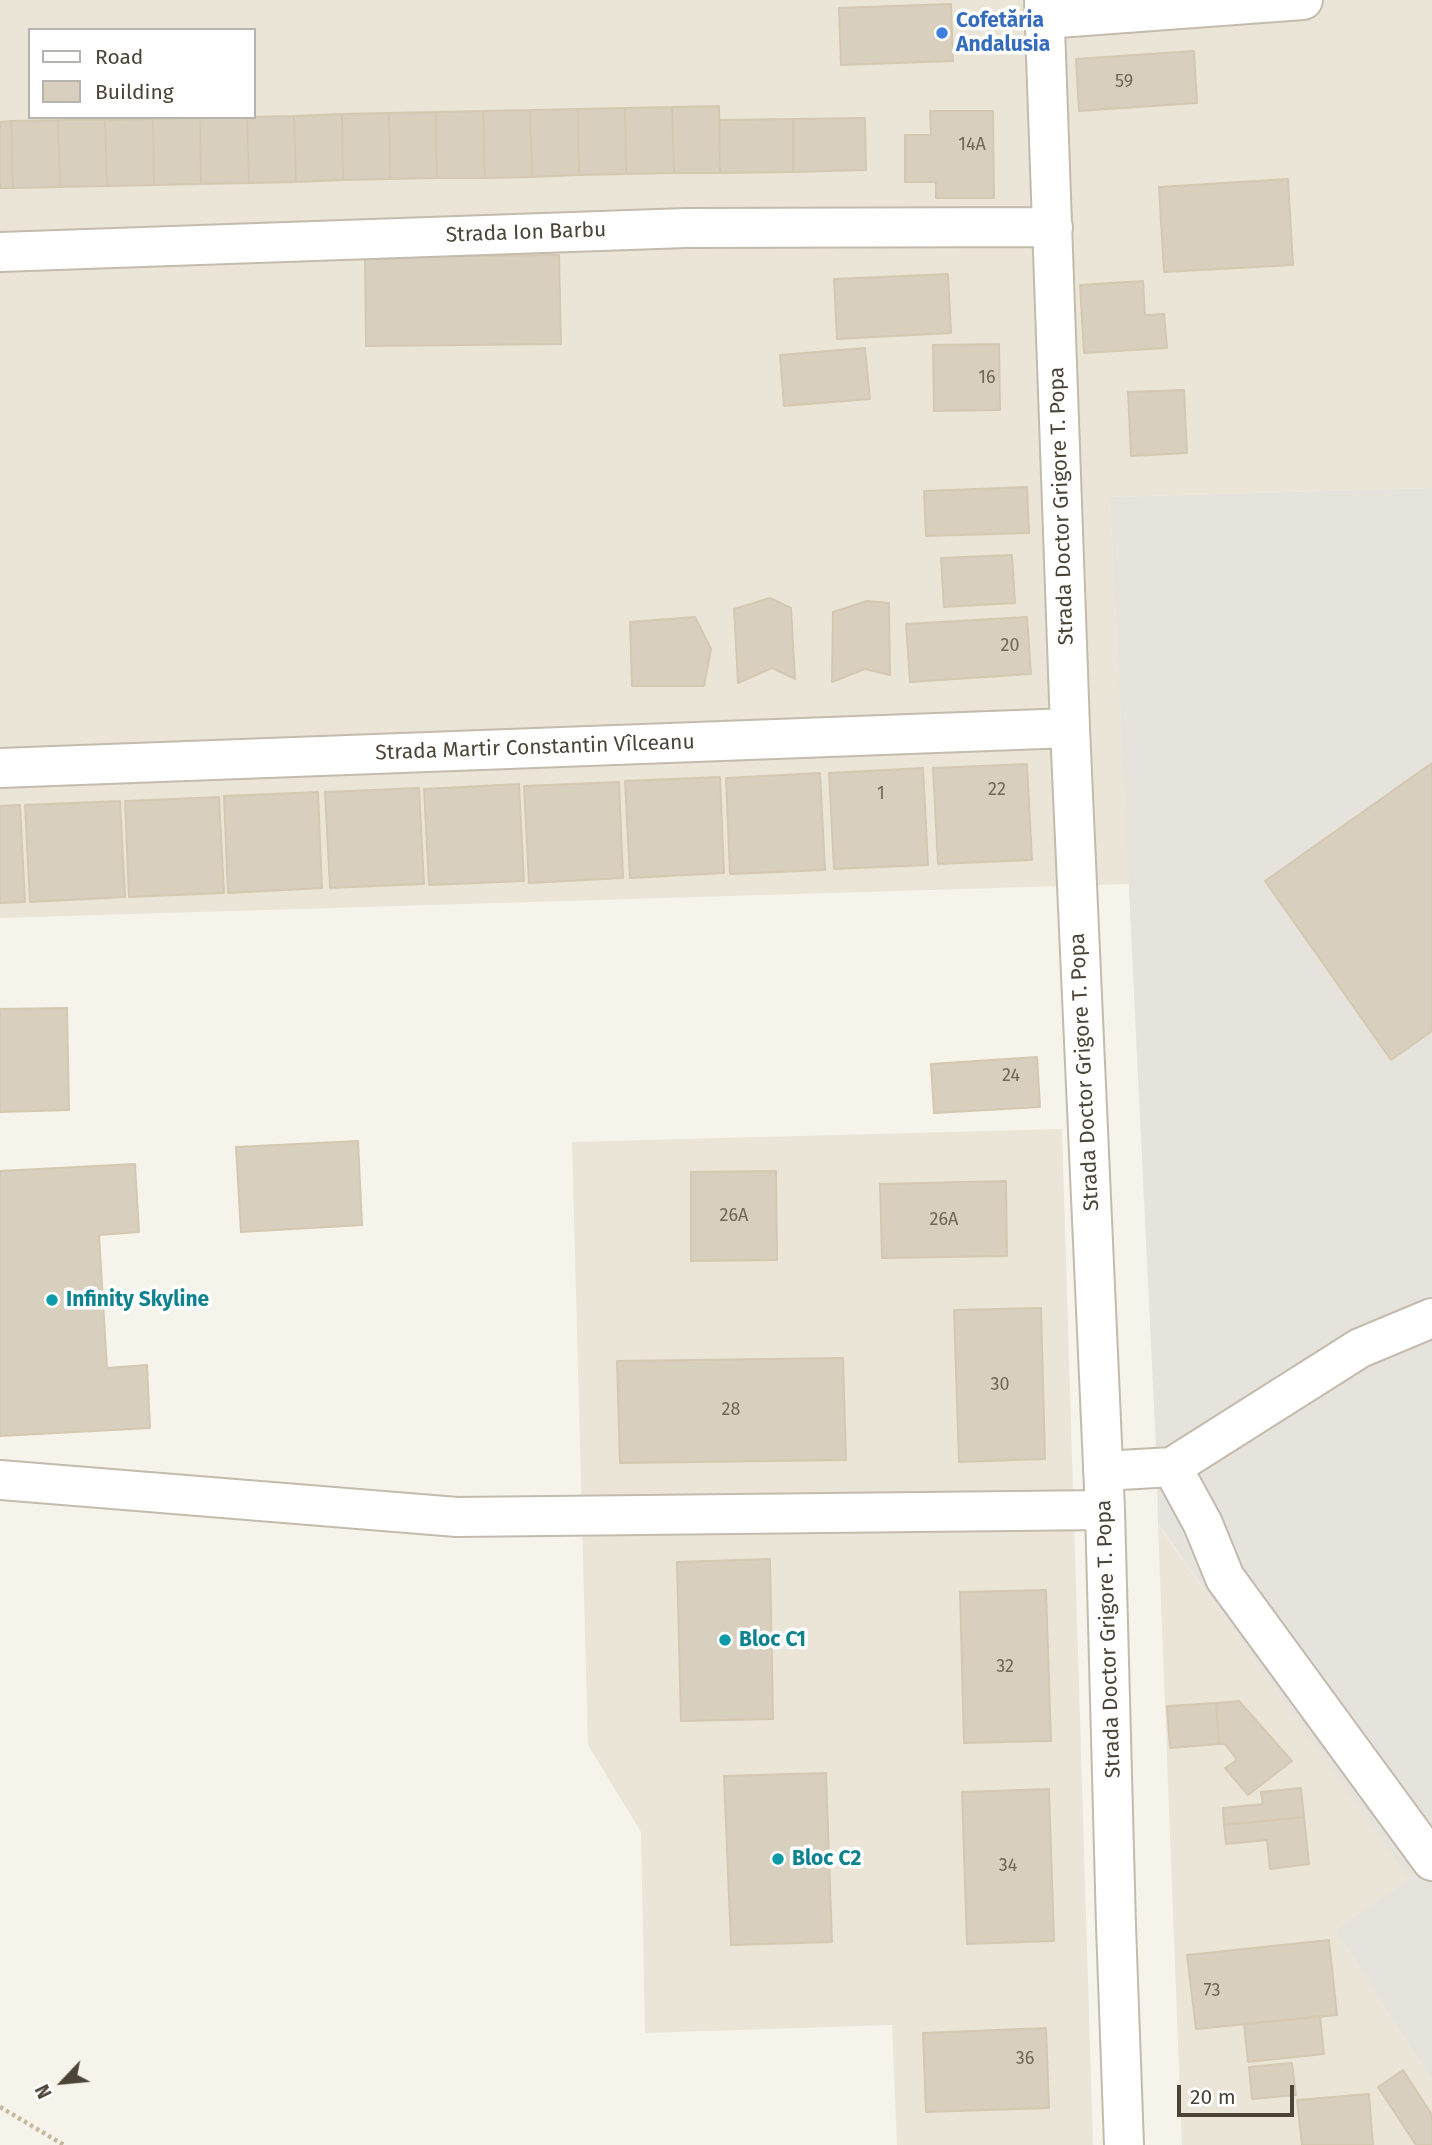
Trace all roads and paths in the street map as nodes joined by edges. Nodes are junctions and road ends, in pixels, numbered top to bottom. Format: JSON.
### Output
{"nodes":[{"id":1,"x":1303,"y":0,"type":"edge"},
{"id":2,"x":1044,"y":10,"type":"edge"},
{"id":3,"x":1053,"y":227,"type":"junction"},
{"id":4,"x":0,"y":252,"type":"edge"},
{"id":5,"x":1070,"y":728,"type":"junction"},
{"id":6,"x":0,"y":768,"type":"edge"},
{"id":7,"x":1432,"y":1318,"type":"edge"},
{"id":8,"x":1172,"y":1467,"type":"junction"},
{"id":9,"x":1103,"y":1471,"type":"junction"},
{"id":10,"x":0,"y":1480,"type":"edge"},
{"id":11,"x":1105,"y":1510,"type":"junction"},
{"id":12,"x":1432,"y":1861,"type":"edge"},
{"id":13,"x":0,"y":2107,"type":"edge"},
{"id":14,"x":64,"y":2145,"type":"edge"},
{"id":15,"x":1124,"y":2145,"type":"edge"}],
"edges":[{"from":1,"to":2,"type":"street"},
{"from":2,"to":3,"type":"street","name":"Strada Doctor Grigore T. Popa"},
{"from":3,"to":4,"type":"street","name":"Strada Ion Barbu"},
{"from":3,"to":5,"type":"street","name":"Strada Doctor Grigore T. Popa"},
{"from":5,"to":6,"type":"street","name":"Strada Martir Constantin Vîlceanu"},
{"from":5,"to":9,"type":"street","name":"Strada Doctor Grigore T. Popa"},
{"from":7,"to":8,"type":"street"},
{"from":8,"to":9,"type":"street"},
{"from":8,"to":12,"type":"street"},
{"from":9,"to":11,"type":"street","name":"Strada Doctor Grigore T. Popa"},
{"from":10,"to":11,"type":"street"},
{"from":11,"to":15,"type":"street","name":"Strada Doctor Grigore T. Popa"},
{"from":13,"to":14,"type":"path"}]}
